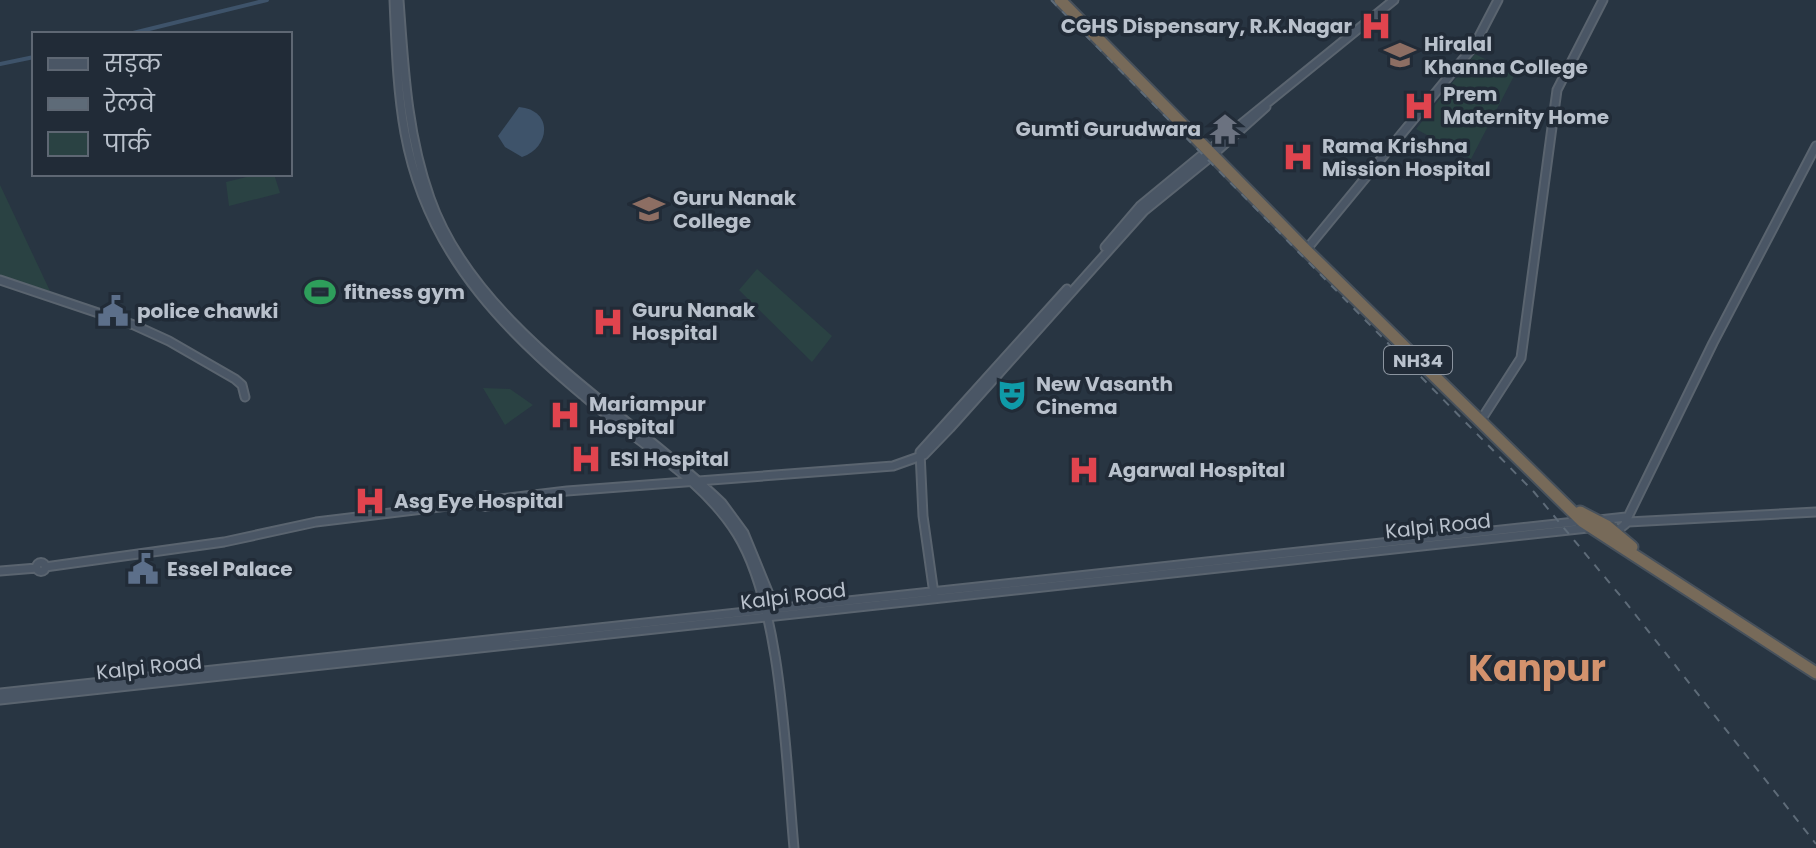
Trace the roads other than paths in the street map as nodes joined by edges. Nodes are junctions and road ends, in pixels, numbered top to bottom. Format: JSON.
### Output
{"nodes":[{"id":1,"x":397,"y":0,"type":"edge"},
{"id":2,"x":1060,"y":0,"type":"edge"},
{"id":3,"x":1068,"y":0,"type":"edge"},
{"id":4,"x":1394,"y":0,"type":"edge"},
{"id":5,"x":1498,"y":0,"type":"edge"},
{"id":6,"x":1603,"y":0,"type":"edge"},
{"id":7,"x":1122,"y":59,"type":"junction"},
{"id":8,"x":1816,"y":146,"type":"edge"},
{"id":9,"x":1213,"y":151,"type":"junction"},
{"id":10,"x":1308,"y":248,"type":"junction"},
{"id":11,"x":0,"y":280,"type":"edge"},
{"id":12,"x":245,"y":397,"type":"dead end"},
{"id":13,"x":1482,"y":418,"type":"junction"},
{"id":14,"x":918,"y":459,"type":"junction"},
{"id":15,"x":695,"y":481,"type":"junction"},
{"id":16,"x":1816,"y":512,"type":"edge"},
{"id":17,"x":1625,"y":520,"type":"junction"},
{"id":18,"x":1586,"y":522,"type":"junction"},
{"id":19,"x":1611,"y":536,"type":"junction"},
{"id":20,"x":0,"y":571,"type":"edge"},
{"id":21,"x":934,"y":594,"type":"junction"},
{"id":22,"x":776,"y":612,"type":"junction"},
{"id":23,"x":767,"y":613,"type":"junction"},
{"id":24,"x":334,"y":660,"type":"junction"},
{"id":25,"x":1816,"y":671,"type":"edge"},
{"id":26,"x":0,"y":693,"type":"edge"},
{"id":27,"x":0,"y":700,"type":"edge"},
{"id":28,"x":794,"y":848,"type":"edge"}],
"edges":[{"from":1,"to":15,"type":"main road"},
{"from":2,"to":7,"type":"highway","number":"NH34"},
{"from":3,"to":7,"type":"highway","number":"NH34"},
{"from":4,"to":9,"type":"main road"},
{"from":5,"to":10,"type":"main road"},
{"from":6,"to":13,"type":"main road"},
{"from":7,"to":9,"type":"highway","number":"NH34"},
{"from":8,"to":17,"type":"main road"},
{"from":9,"to":10,"type":"highway","number":"NH34"},
{"from":9,"to":14,"type":"main road"},
{"from":10,"to":13,"type":"highway","number":"NH34"},
{"from":11,"to":12,"type":"main road"},
{"from":13,"to":18,"type":"highway","number":"NH34"},
{"from":13,"to":18,"type":"highway","number":"NH34"},
{"from":14,"to":15,"type":"main road"},
{"from":14,"to":21,"type":"main road"},
{"from":15,"to":20,"type":"main road"},
{"from":15,"to":22,"type":"main road"},
{"from":15,"to":23,"type":"main road"},
{"from":16,"to":17,"type":"main road"},
{"from":17,"to":18,"type":"main road"},
{"from":17,"to":19,"type":"main road"},
{"from":18,"to":19,"type":"highway","number":"NH34"},
{"from":18,"to":21,"type":"main road","name":"Kalpi Road"},
{"from":18,"to":21,"type":"main road","name":"Kalpi Road"},
{"from":19,"to":25,"type":"highway","number":"NH34"},
{"from":21,"to":22,"type":"main road","name":"Kalpi Road"},
{"from":22,"to":23,"type":"main road","name":"Kalpi Road"},
{"from":23,"to":24,"type":"main road","name":"Kalpi Road"},
{"from":23,"to":28,"type":"main road"},
{"from":24,"to":26,"type":"main road","name":"Kalpi Road"},
{"from":24,"to":27,"type":"main road","name":"Kalpi Road"}]}
